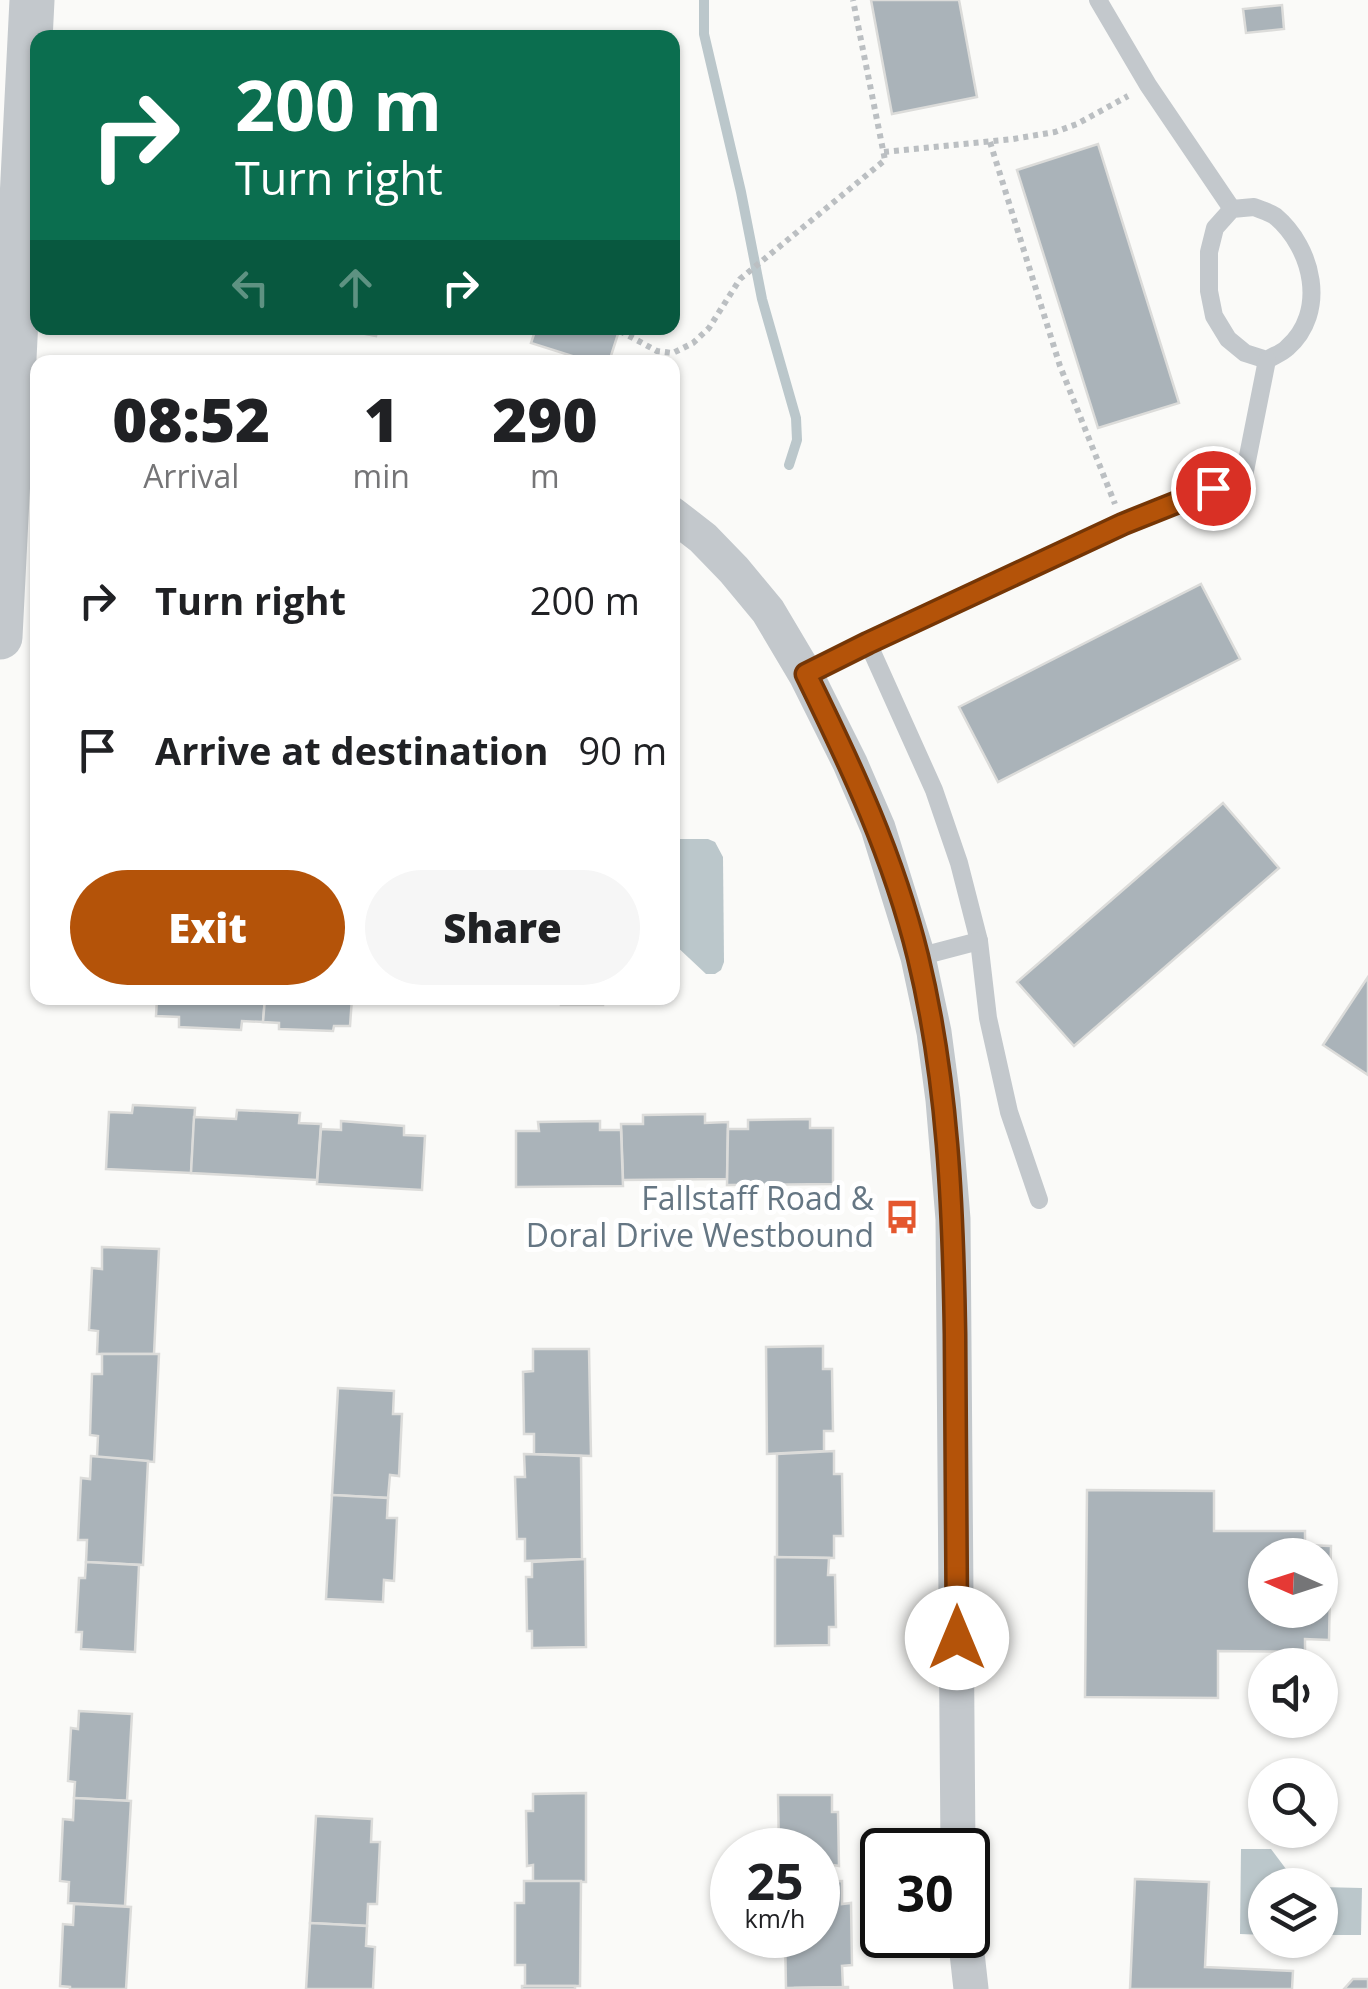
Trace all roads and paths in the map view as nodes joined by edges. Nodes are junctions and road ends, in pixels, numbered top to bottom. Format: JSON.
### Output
{"nodes":[{"id":1,"x":32,"y":0,"type":"edge"},
{"id":2,"x":854,"y":0,"type":"edge"},
{"id":3,"x":1098,"y":0,"type":"edge"},
{"id":4,"x":31,"y":30,"type":"edge"},
{"id":5,"x":30,"y":54,"type":"edge"},
{"id":6,"x":1148,"y":85,"type":"junction"},
{"id":7,"x":990,"y":142,"type":"junction"},
{"id":8,"x":884,"y":152,"type":"junction"},
{"id":9,"x":1232,"y":209,"type":"junction"},
{"id":10,"x":627,"y":335,"type":"edge"},
{"id":11,"x":1267,"y":360,"type":"junction"},
{"id":12,"x":17,"y":403,"type":"edge"},
{"id":13,"x":680,"y":520,"type":"edge"},
{"id":14,"x":1123,"y":524,"type":"junction"},
{"id":15,"x":0,"y":637,"type":"edge"},
{"id":16,"x":868,"y":643,"type":"junction"},
{"id":17,"x":806,"y":674,"type":"junction"},
{"id":18,"x":978,"y":942,"type":"junction"},
{"id":19,"x":918,"y":957,"type":"junction"},
{"id":20,"x":1039,"y":1200,"type":"dead end"},
{"id":21,"x":958,"y":1828,"type":"edge"},
{"id":22,"x":967,"y":1958,"type":"edge"},
{"id":23,"x":971,"y":1989,"type":"edge"}],
"edges":[{"from":1,"to":4,"type":"street"},
{"from":2,"to":8,"type":"path"},
{"from":3,"to":6,"type":"lane"},
{"from":5,"to":12,"type":"street"},
{"from":6,"to":7,"type":"path"},
{"from":6,"to":9,"type":"lane"},
{"from":7,"to":8,"type":"path"},
{"from":7,"to":14,"type":"path"},
{"from":8,"to":10,"type":"path"},
{"from":9,"to":11,"type":"lane"},
{"from":9,"to":11,"type":"lane"},
{"from":11,"to":14,"type":"lane"},
{"from":12,"to":15,"type":"street"},
{"from":13,"to":17,"type":"street"},
{"from":14,"to":16,"type":"lane"},
{"from":16,"to":17,"type":"lane"},
{"from":16,"to":18,"type":"lane"},
{"from":17,"to":19,"type":"street"},
{"from":18,"to":19,"type":"lane"},
{"from":18,"to":20,"type":"lane"},
{"from":19,"to":21,"type":"street"},
{"from":22,"to":23,"type":"street"}]}
